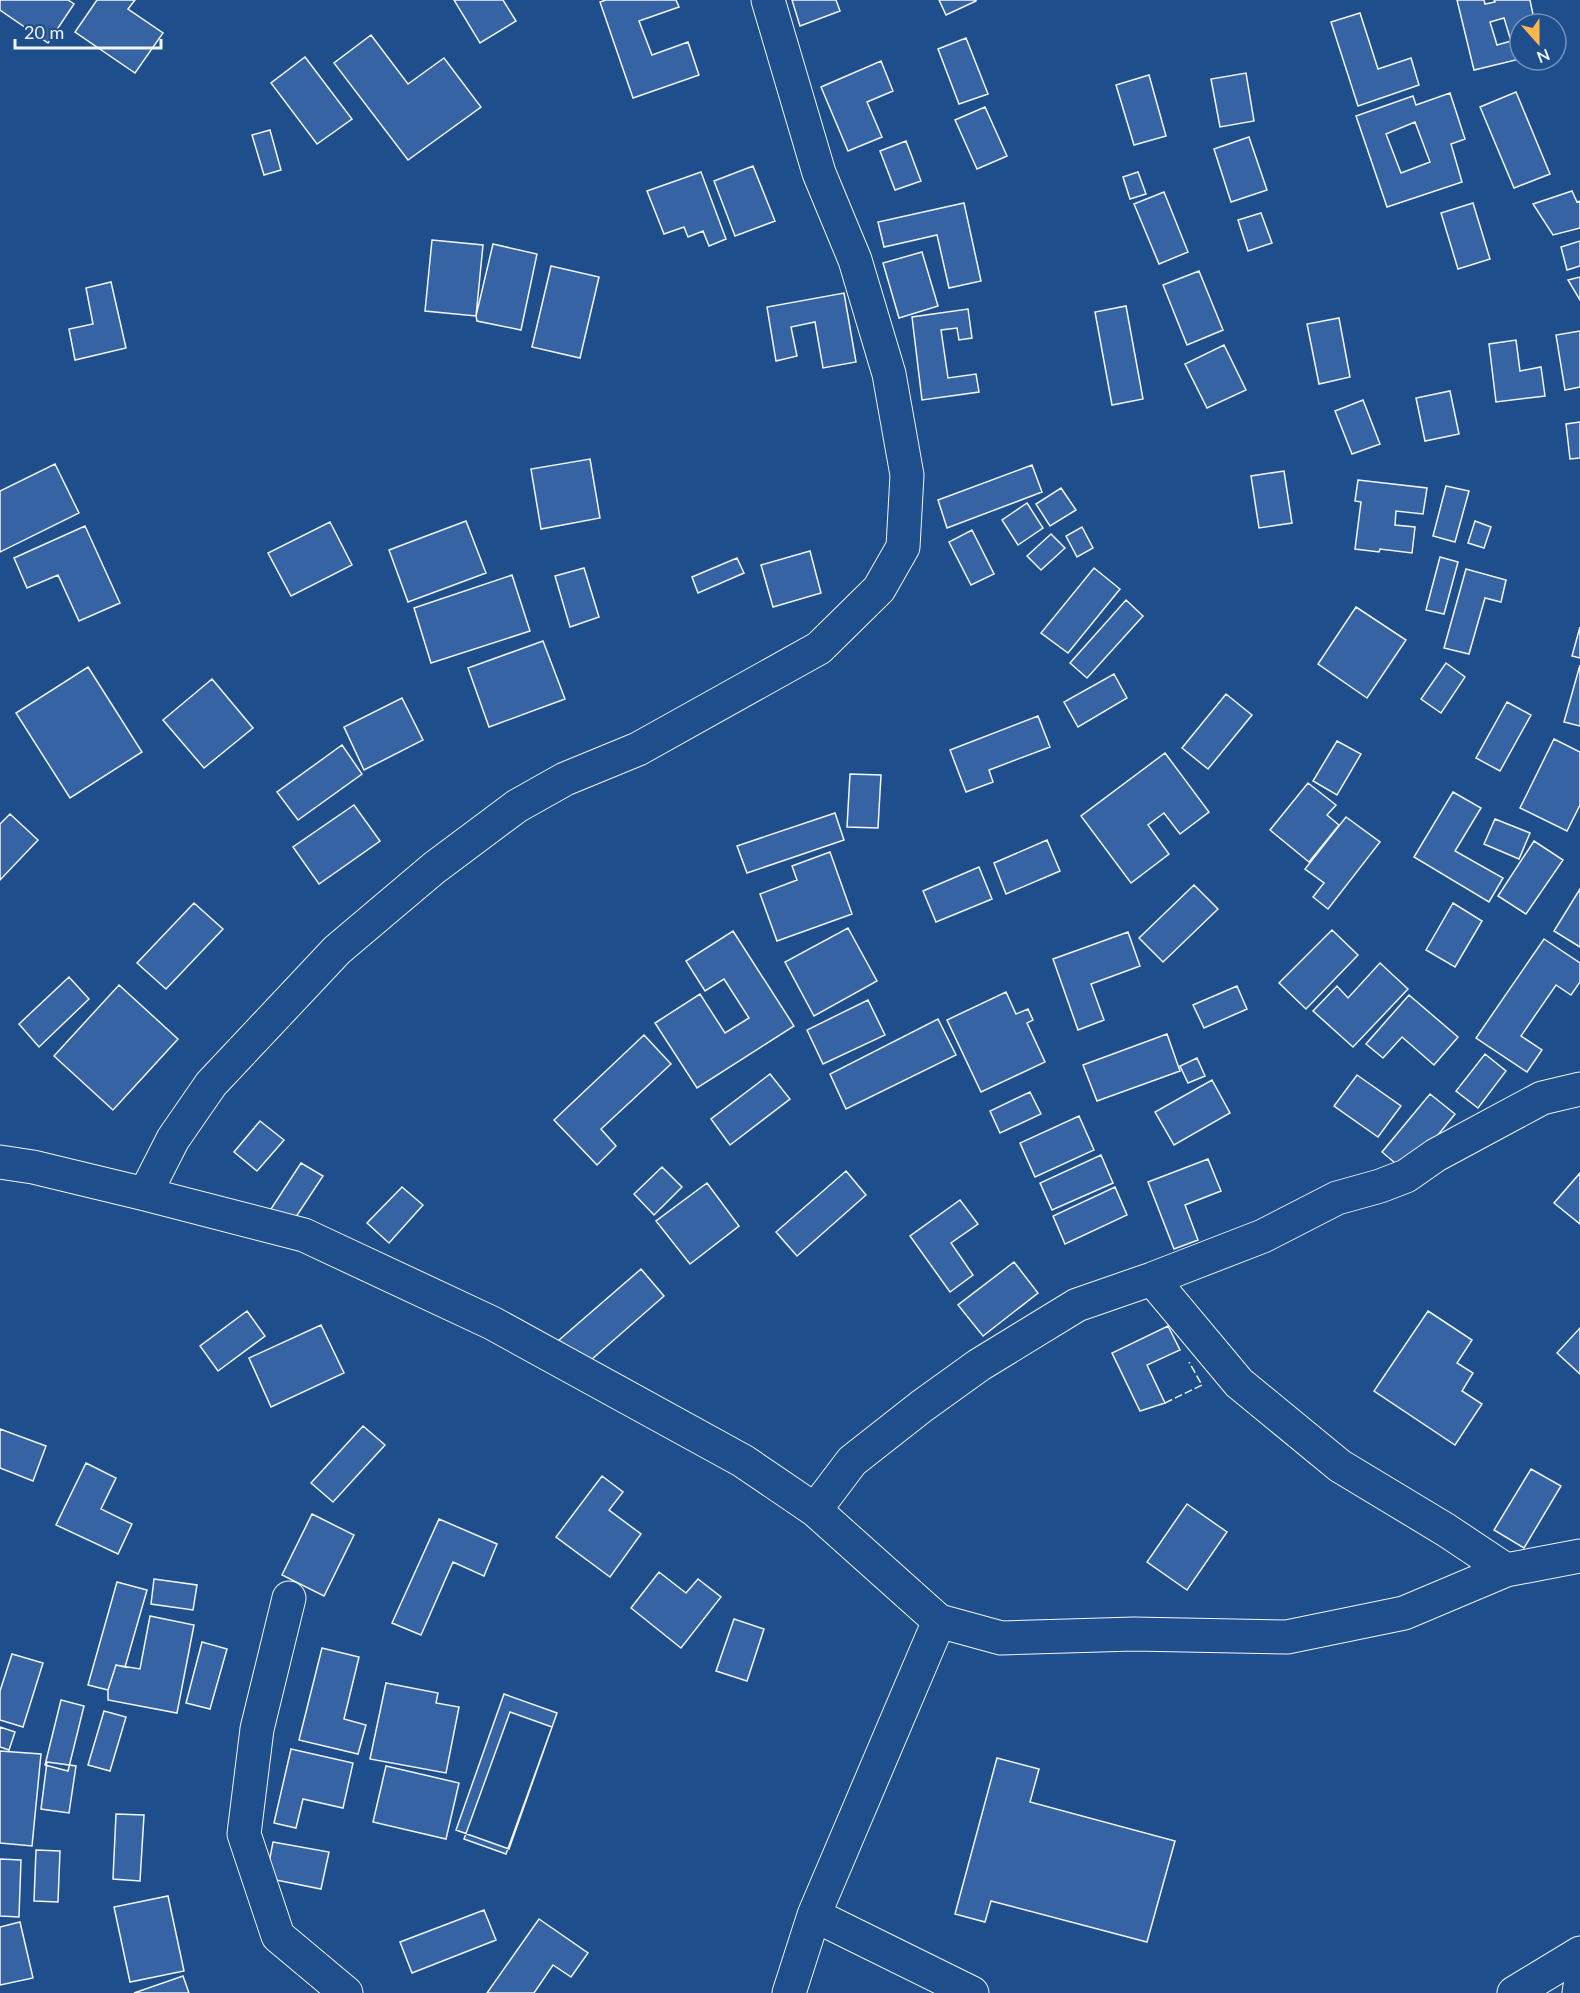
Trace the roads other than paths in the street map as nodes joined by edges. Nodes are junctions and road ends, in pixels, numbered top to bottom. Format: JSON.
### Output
{"nodes":[{"id":1,"x":768,"y":0,"type":"edge"},
{"id":2,"x":1580,"y":1089,"type":"edge"},
{"id":3,"x":0,"y":1162,"type":"edge"},
{"id":4,"x":146,"y":1194,"type":"junction"},
{"id":5,"x":1152,"y":1279,"type":"junction"},
{"id":6,"x":815,"y":1510,"type":"junction"},
{"id":7,"x":1580,"y":1556,"type":"edge"},
{"id":8,"x":1506,"y":1570,"type":"junction"},
{"id":9,"x":289,"y":1598,"type":"dead end"},
{"id":10,"x":939,"y":1621,"type":"junction"},
{"id":11,"x":814,"y":1915,"type":"junction"},
{"id":12,"x":1580,"y":1953,"type":"edge"},
{"id":13,"x":1580,"y":1986,"type":"edge"},
{"id":14,"x":346,"y":1993,"type":"edge"},
{"id":15,"x":789,"y":1993,"type":"edge"},
{"id":16,"x":972,"y":1993,"type":"edge"},
{"id":17,"x":1514,"y":1993,"type":"edge"},
{"id":18,"x":1579,"y":1993,"type":"edge"}],
"edges":[{"from":1,"to":4,"type":"street"},
{"from":2,"to":5,"type":"street"},
{"from":3,"to":4,"type":"street"},
{"from":4,"to":6,"type":"street"},
{"from":5,"to":6,"type":"street"},
{"from":5,"to":8,"type":"street"},
{"from":6,"to":10,"type":"street"},
{"from":7,"to":8,"type":"street"},
{"from":8,"to":10,"type":"street"},
{"from":9,"to":14,"type":"street"},
{"from":10,"to":11,"type":"street"},
{"from":11,"to":15,"type":"street"},
{"from":11,"to":16,"type":"street"},
{"from":12,"to":17,"type":"street"},
{"from":13,"to":18,"type":"street"}]}
